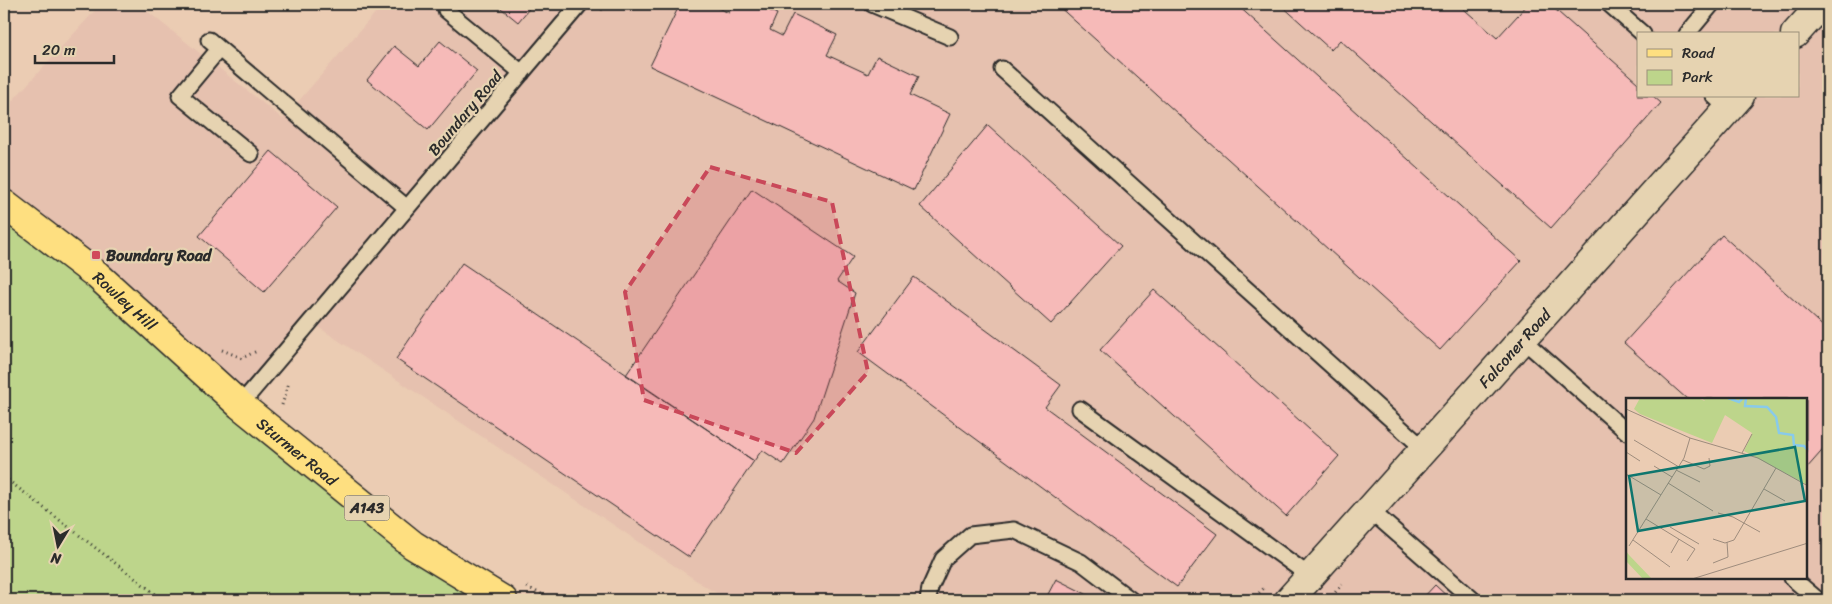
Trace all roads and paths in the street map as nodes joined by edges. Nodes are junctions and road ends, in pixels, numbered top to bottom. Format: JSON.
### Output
{"nodes":[{"id":1,"x":580,"y":4,"type":"edge"},
{"id":2,"x":606,"y":4,"type":"edge"},
{"id":3,"x":872,"y":4,"type":"edge"},
{"id":4,"x":1609,"y":4,"type":"edge"},
{"id":5,"x":1712,"y":4,"type":"edge"},
{"id":6,"x":1822,"y":4,"type":"edge"},
{"id":7,"x":446,"y":10,"type":"dead end"},
{"id":8,"x":600,"y":11,"type":"dead end"},
{"id":9,"x":1641,"y":32,"type":"edge"},
{"id":10,"x":1689,"y":32,"type":"edge"},
{"id":11,"x":1797,"y":32,"type":"edge"},
{"id":12,"x":950,"y":37,"type":"dead end"},
{"id":13,"x":1002,"y":69,"type":"dead end"},
{"id":14,"x":522,"y":73,"type":"junction"},
{"id":15,"x":1727,"y":100,"type":"edge"},
{"id":16,"x":251,"y":154,"type":"dead end"},
{"id":17,"x":4,"y":204,"type":"edge"},
{"id":18,"x":407,"y":208,"type":"junction"},
{"id":19,"x":1523,"y":340,"type":"junction"},
{"id":20,"x":289,"y":381,"type":"dead end"},
{"id":21,"x":240,"y":405,"type":"junction"},
{"id":22,"x":281,"y":408,"type":"dead end"},
{"id":23,"x":1080,"y":409,"type":"dead end"},
{"id":24,"x":1626,"y":431,"type":"edge"},
{"id":25,"x":1424,"y":449,"type":"junction"},
{"id":26,"x":4,"y":477,"type":"edge"},
{"id":27,"x":1370,"y":510,"type":"junction"},
{"id":28,"x":1311,"y":577,"type":"junction"},
{"id":29,"x":1793,"y":579,"type":"edge"},
{"id":30,"x":511,"y":592,"type":"edge"},
{"id":31,"x":163,"y":600,"type":"edge"},
{"id":32,"x":553,"y":600,"type":"edge"},
{"id":33,"x":928,"y":600,"type":"edge"},
{"id":34,"x":1131,"y":600,"type":"edge"},
{"id":35,"x":1289,"y":600,"type":"edge"},
{"id":36,"x":1473,"y":600,"type":"edge"},
{"id":37,"x":1818,"y":600,"type":"edge"}],
"edges":[{"from":1,"to":14,"type":"lane","name":"Boundary Road"},
{"from":2,"to":8,"type":"path"},
{"from":3,"to":12,"type":"lane"},
{"from":4,"to":9,"type":"lane"},
{"from":5,"to":10,"type":"lane"},
{"from":6,"to":11,"type":"street"},
{"from":7,"to":14,"type":"lane"},
{"from":13,"to":25,"type":"lane"},
{"from":14,"to":18,"type":"lane","name":"Boundary Road"},
{"from":15,"to":19,"type":"street","name":"Falconer Road"},
{"from":16,"to":18,"type":"lane"},
{"from":17,"to":21,"type":"main road","name":"Rowley Hill","number":"A143"},
{"from":18,"to":21,"type":"lane","name":"Boundary Road"},
{"from":19,"to":24,"type":"lane"},
{"from":19,"to":25,"type":"street","name":"Falconer Road"},
{"from":20,"to":22,"type":"path"},
{"from":21,"to":30,"type":"main road","name":"Sturmer Road","number":"A143"},
{"from":23,"to":28,"type":"lane"},
{"from":25,"to":27,"type":"street","name":"Falconer Road"},
{"from":26,"to":31,"type":"path"},
{"from":27,"to":28,"type":"street","name":"Falconer Road"},
{"from":27,"to":36,"type":"lane"},
{"from":28,"to":35,"type":"street","name":"Falconer Road"},
{"from":29,"to":37,"type":"lane"},
{"from":30,"to":32,"type":"path"},
{"from":33,"to":34,"type":"lane"}]}
